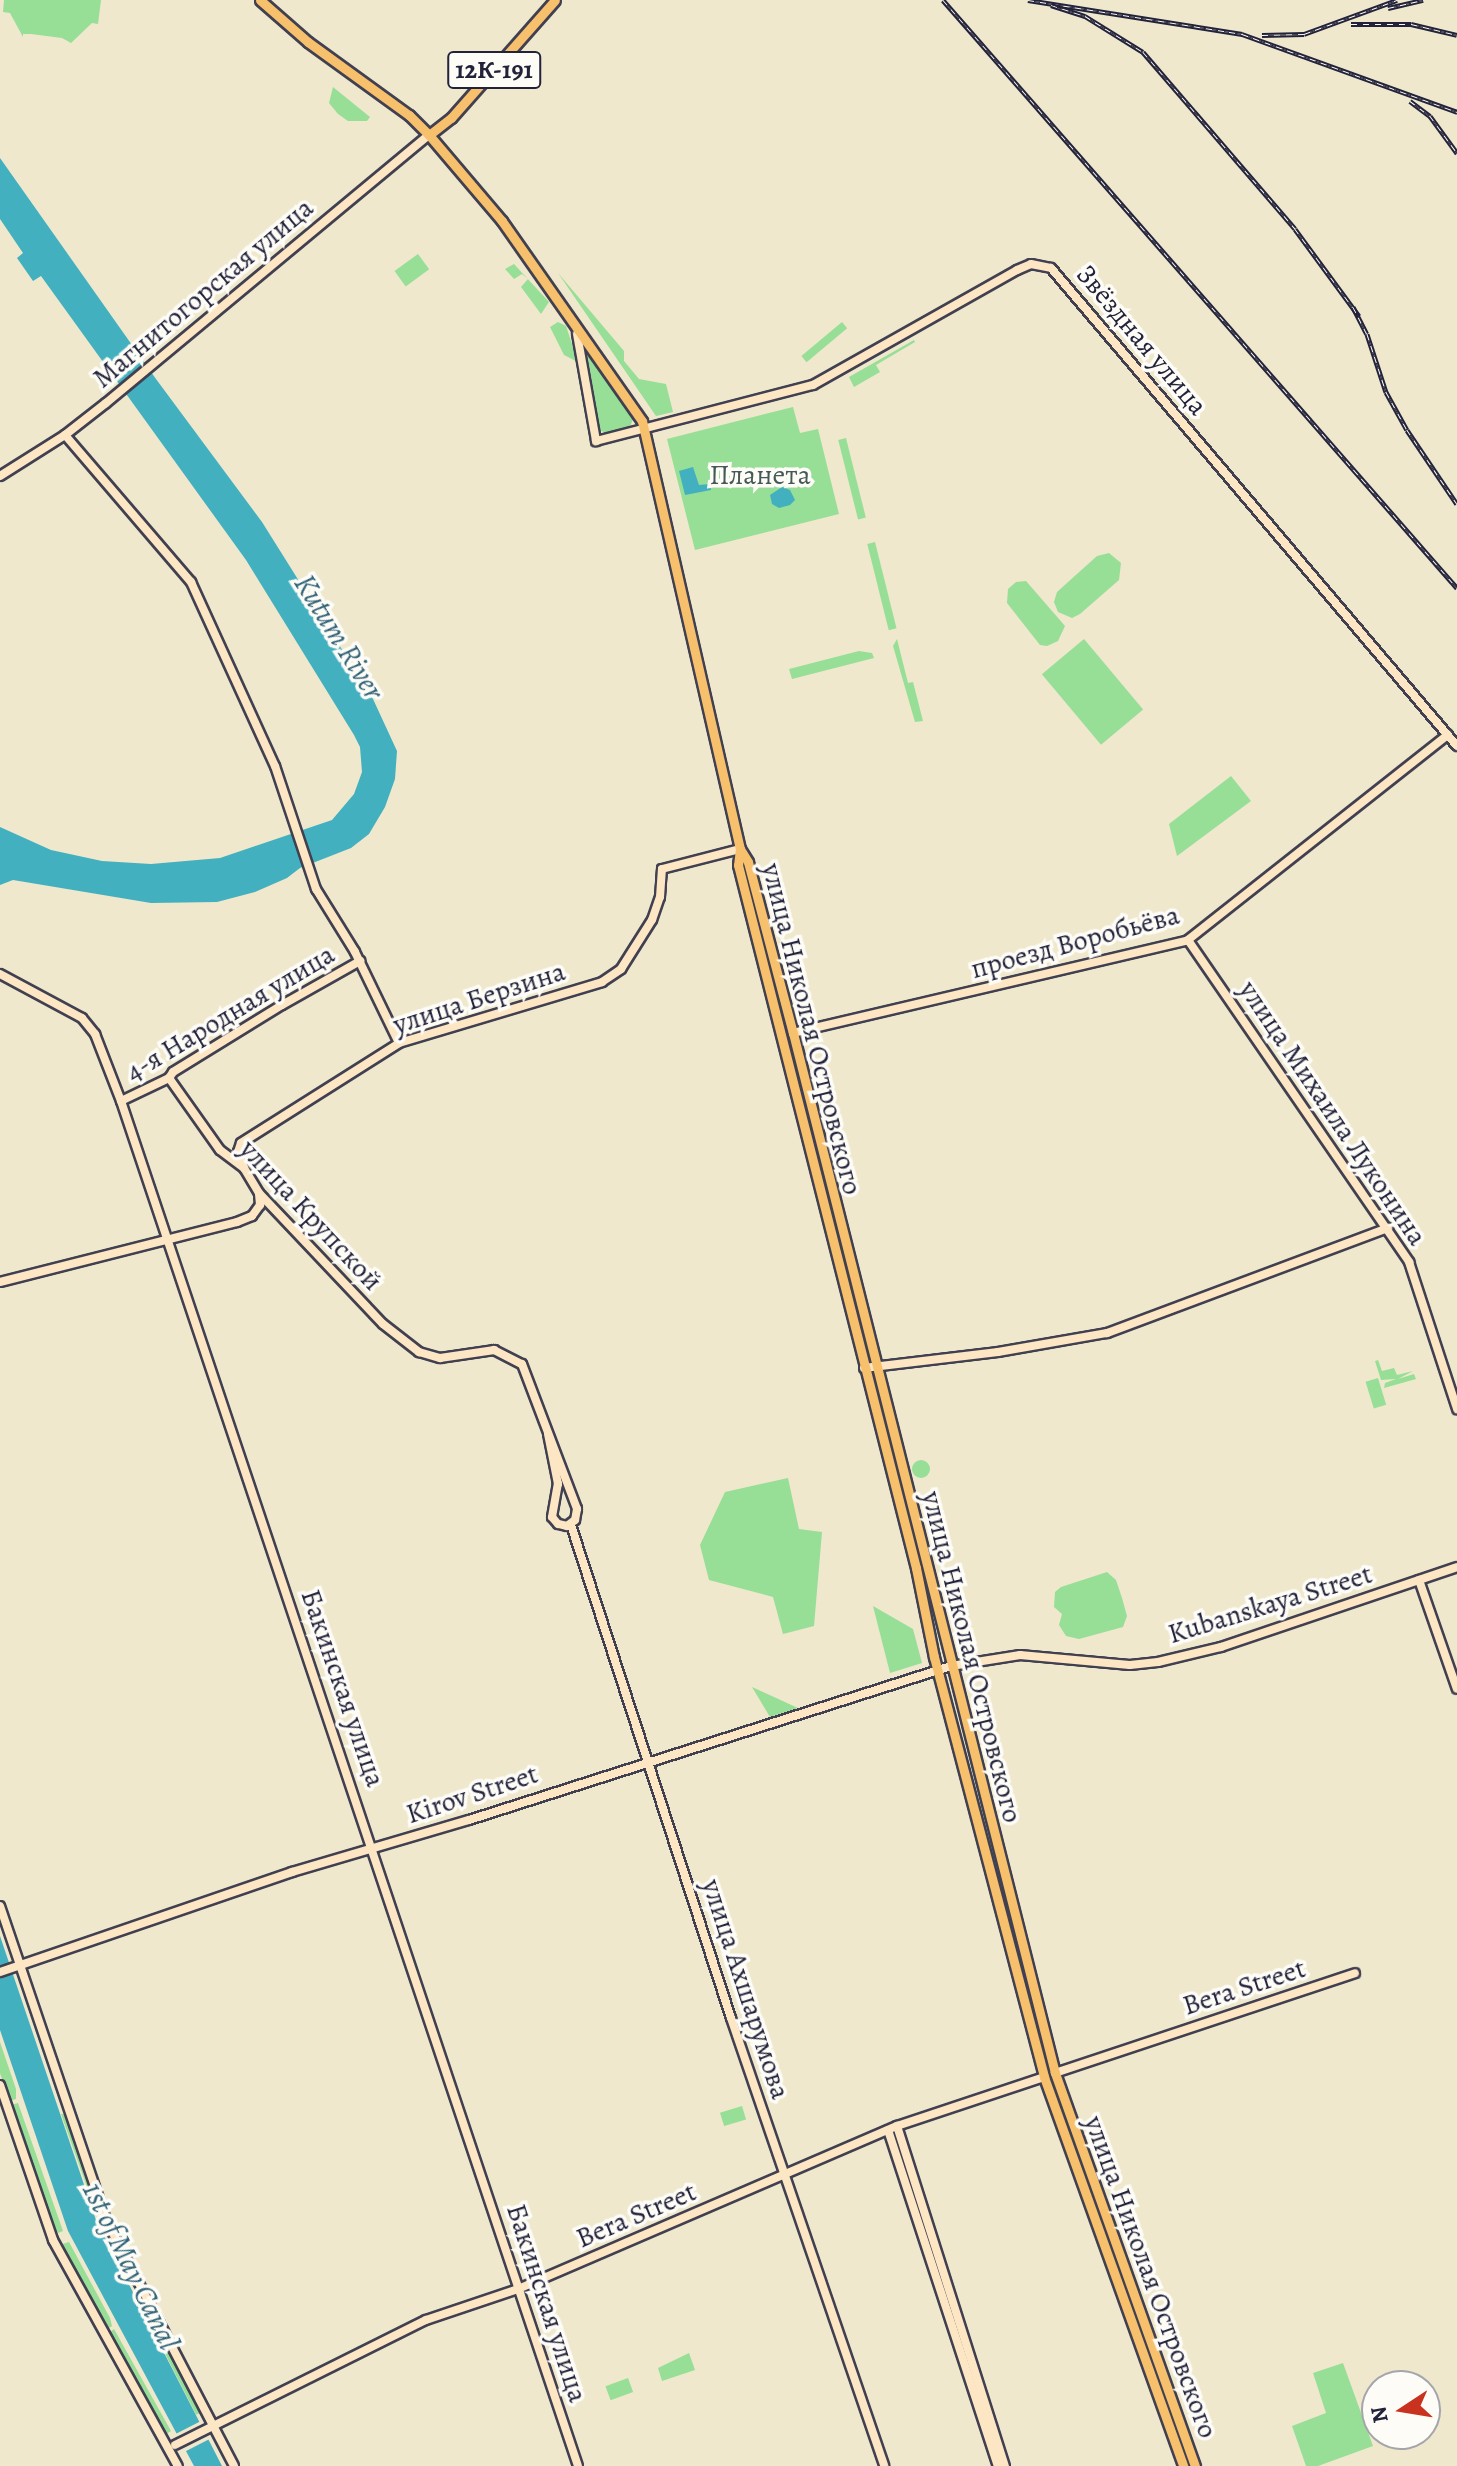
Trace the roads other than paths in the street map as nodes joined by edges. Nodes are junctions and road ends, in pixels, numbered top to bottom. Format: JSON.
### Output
{"nodes":[{"id":1,"x":260,"y":0,"type":"edge"},
{"id":2,"x":555,"y":0,"type":"edge"},
{"id":3,"x":429,"y":135,"type":"junction"},
{"id":4,"x":569,"y":316,"type":"junction"},
{"id":5,"x":644,"y":429,"type":"junction"},
{"id":6,"x":65,"y":435,"type":"junction"},
{"id":7,"x":0,"y":476,"type":"edge"},
{"id":8,"x":1448,"y":735,"type":"junction"},
{"id":9,"x":1457,"y":746,"type":"edge"},
{"id":10,"x":740,"y":849,"type":"junction"},
{"id":11,"x":1188,"y":940,"type":"junction"},
{"id":12,"x":360,"y":961,"type":"junction"},
{"id":13,"x":0,"y":974,"type":"edge"},
{"id":14,"x":793,"y":1033,"type":"junction"},
{"id":15,"x":781,"y":1036,"type":"junction"},
{"id":16,"x":399,"y":1043,"type":"junction"},
{"id":17,"x":169,"y":1078,"type":"junction"},
{"id":18,"x":805,"y":1086,"type":"junction"},
{"id":19,"x":794,"y":1088,"type":"junction"},
{"id":20,"x":121,"y":1101,"type":"junction"},
{"id":21,"x":244,"y":1168,"type":"junction"},
{"id":22,"x":259,"y":1193,"type":"junction"},
{"id":23,"x":1388,"y":1228,"type":"junction"},
{"id":24,"x":168,"y":1241,"type":"junction"},
{"id":25,"x":0,"y":1282,"type":"edge"},
{"id":26,"x":875,"y":1366,"type":"junction"},
{"id":27,"x":864,"y":1368,"type":"junction"},
{"id":28,"x":1457,"y":1409,"type":"edge"},
{"id":29,"x":548,"y":1434,"type":"junction"},
{"id":30,"x":573,"y":1503,"type":"junction"},
{"id":31,"x":553,"y":1506,"type":"junction"},
{"id":32,"x":571,"y":1525,"type":"junction"},
{"id":33,"x":928,"y":1565,"type":"junction"},
{"id":34,"x":1457,"y":1567,"type":"edge"},
{"id":35,"x":916,"y":1568,"type":"junction"},
{"id":36,"x":1419,"y":1580,"type":"junction"},
{"id":37,"x":951,"y":1666,"type":"junction"},
{"id":38,"x":939,"y":1670,"type":"junction"},
{"id":39,"x":1457,"y":1689,"type":"edge"},
{"id":40,"x":648,"y":1761,"type":"junction"},
{"id":41,"x":373,"y":1847,"type":"junction"},
{"id":42,"x":0,"y":1906,"type":"edge"},
{"id":43,"x":18,"y":1966,"type":"junction"},
{"id":44,"x":0,"y":1972,"type":"edge"},
{"id":45,"x":1355,"y":1973,"type":"dead end"},
{"id":46,"x":1055,"y":2073,"type":"junction"},
{"id":47,"x":1044,"y":2077,"type":"junction"},
{"id":48,"x":0,"y":2085,"type":"edge"},
{"id":49,"x":892,"y":2128,"type":"junction"},
{"id":50,"x":784,"y":2174,"type":"junction"},
{"id":51,"x":518,"y":2289,"type":"junction"},
{"id":52,"x":958,"y":2327,"type":"junction"},
{"id":53,"x":210,"y":2427,"type":"junction"},
{"id":54,"x":1185,"y":2439,"type":"junction"},
{"id":55,"x":1175,"y":2442,"type":"junction"},
{"id":56,"x":175,"y":2445,"type":"dead end"},
{"id":57,"x":178,"y":2466,"type":"edge"},
{"id":58,"x":234,"y":2466,"type":"edge"},
{"id":59,"x":578,"y":2466,"type":"edge"},
{"id":60,"x":884,"y":2466,"type":"edge"},
{"id":61,"x":998,"y":2466,"type":"edge"},
{"id":62,"x":1005,"y":2466,"type":"edge"},
{"id":63,"x":1183,"y":2466,"type":"edge"},
{"id":64,"x":1195,"y":2466,"type":"edge"}],
"edges":[{"from":1,"to":3,"type":"main road","name":"улица Николая Островского"},
{"from":2,"to":3,"type":"main road","number":"12К-191"},
{"from":3,"to":4,"type":"main road","name":"улица Николая Островского"},
{"from":3,"to":6,"type":"main road","name":"Магнитогорская улица"},
{"from":4,"to":5,"type":"main road","name":"улица Николая Островского"},
{"from":4,"to":5,"type":"main road","name":"Звёздная улица"},
{"from":5,"to":8,"type":"main road","name":"Звёздная улица"},
{"from":5,"to":10,"type":"main road","name":"улица Николая Островского"},
{"from":6,"to":7,"type":"main road","name":"Магнитогорская улица"},
{"from":6,"to":12,"type":"main road"},
{"from":8,"to":9,"type":"main road","name":"Звёздная улица"},
{"from":8,"to":11,"type":"main road","name":"проезд Воробьёва"},
{"from":10,"to":14,"type":"main road","name":"улица Николая Островского"},
{"from":10,"to":15,"type":"main road","name":"улица Николая Островского"},
{"from":10,"to":16,"type":"main road","name":"улица Берзина"},
{"from":11,"to":14,"type":"main road","name":"проезд Воробьёва"},
{"from":11,"to":23,"type":"main road","name":"улица Михаила Луконина"},
{"from":12,"to":16,"type":"main road"},
{"from":12,"to":17,"type":"main road","name":"4-я Народная улица"},
{"from":13,"to":20,"type":"main road","name":"Бакинская улица"},
{"from":14,"to":15,"type":"main road"},
{"from":14,"to":18,"type":"main road","name":"улица Николая Островского"},
{"from":15,"to":19,"type":"main road","name":"улица Николая Островского"},
{"from":16,"to":21,"type":"main road","name":"улица Берзина"},
{"from":17,"to":20,"type":"main road","name":"4-я Народная улица"},
{"from":17,"to":21,"type":"main road","name":"улица Крупской"},
{"from":18,"to":19,"type":"main road"},
{"from":18,"to":26,"type":"main road","name":"улица Николая Островского"},
{"from":19,"to":27,"type":"main road","name":"улица Николая Островского"},
{"from":20,"to":24,"type":"main road","name":"Бакинская улица"},
{"from":21,"to":22,"type":"main road","name":"улица Крупской"},
{"from":22,"to":24,"type":"main road"},
{"from":22,"to":29,"type":"main road","name":"улица Крупской"},
{"from":23,"to":26,"type":"main road"},
{"from":23,"to":28,"type":"main road","name":"улица Михаила Луконина"},
{"from":24,"to":25,"type":"main road"},
{"from":24,"to":41,"type":"main road","name":"Бакинская улица"},
{"from":26,"to":27,"type":"main road"},
{"from":26,"to":33,"type":"main road","name":"улица Николая Островского"},
{"from":27,"to":35,"type":"main road","name":"улица Николая Островского"},
{"from":29,"to":30,"type":"main road"},
{"from":29,"to":31,"type":"main road"},
{"from":30,"to":31,"type":"main road"},
{"from":30,"to":32,"type":"main road"},
{"from":31,"to":32,"type":"main road"},
{"from":32,"to":40,"type":"main road","name":"улица Ахшарумова"},
{"from":33,"to":35,"type":"main road"},
{"from":33,"to":37,"type":"main road","name":"улица Николая Островского"},
{"from":34,"to":36,"type":"main road","name":"Kubanskaya Street"},
{"from":35,"to":38,"type":"main road","name":"улица Николая Островского"},
{"from":36,"to":37,"type":"main road","name":"Kubanskaya Street"},
{"from":36,"to":39,"type":"main road"},
{"from":37,"to":38,"type":"main road","name":"Kubanskaya Street"},
{"from":37,"to":46,"type":"main road","name":"улица Николая Островского"},
{"from":38,"to":40,"type":"main road","name":"Kirov Street"},
{"from":38,"to":47,"type":"main road","name":"улица Николая Островского"},
{"from":40,"to":41,"type":"main road","name":"Kirov Street"},
{"from":40,"to":50,"type":"main road","name":"улица Ахшарумова"},
{"from":41,"to":43,"type":"main road","name":"Kirov Street"},
{"from":41,"to":51,"type":"main road","name":"Бакинская улица"},
{"from":42,"to":43,"type":"main road"},
{"from":43,"to":44,"type":"main road","name":"Kirov Street"},
{"from":43,"to":53,"type":"main road"},
{"from":45,"to":46,"type":"main road","name":"Bera Street"},
{"from":46,"to":47,"type":"main road"},
{"from":46,"to":54,"type":"main road","name":"улица Николая Островского"},
{"from":47,"to":49,"type":"main road","name":"Bera Street"},
{"from":47,"to":55,"type":"main road","name":"улица Николая Островского"},
{"from":48,"to":57,"type":"main road"},
{"from":49,"to":50,"type":"main road","name":"Bera Street"},
{"from":49,"to":52,"type":"main road"},
{"from":50,"to":51,"type":"main road","name":"Bera Street"},
{"from":50,"to":60,"type":"main road","name":"улица Ахшарумова"},
{"from":51,"to":53,"type":"main road","name":"Bera Street"},
{"from":51,"to":59,"type":"main road","name":"Бакинская улица"},
{"from":52,"to":61,"type":"main road"},
{"from":52,"to":62,"type":"main road"},
{"from":53,"to":56,"type":"main road","name":"Bera Street"},
{"from":53,"to":58,"type":"main road"},
{"from":54,"to":55,"type":"main road"},
{"from":54,"to":64,"type":"main road","name":"улица Николая Островского"},
{"from":55,"to":63,"type":"main road","name":"улица Николая Островского"}]}
